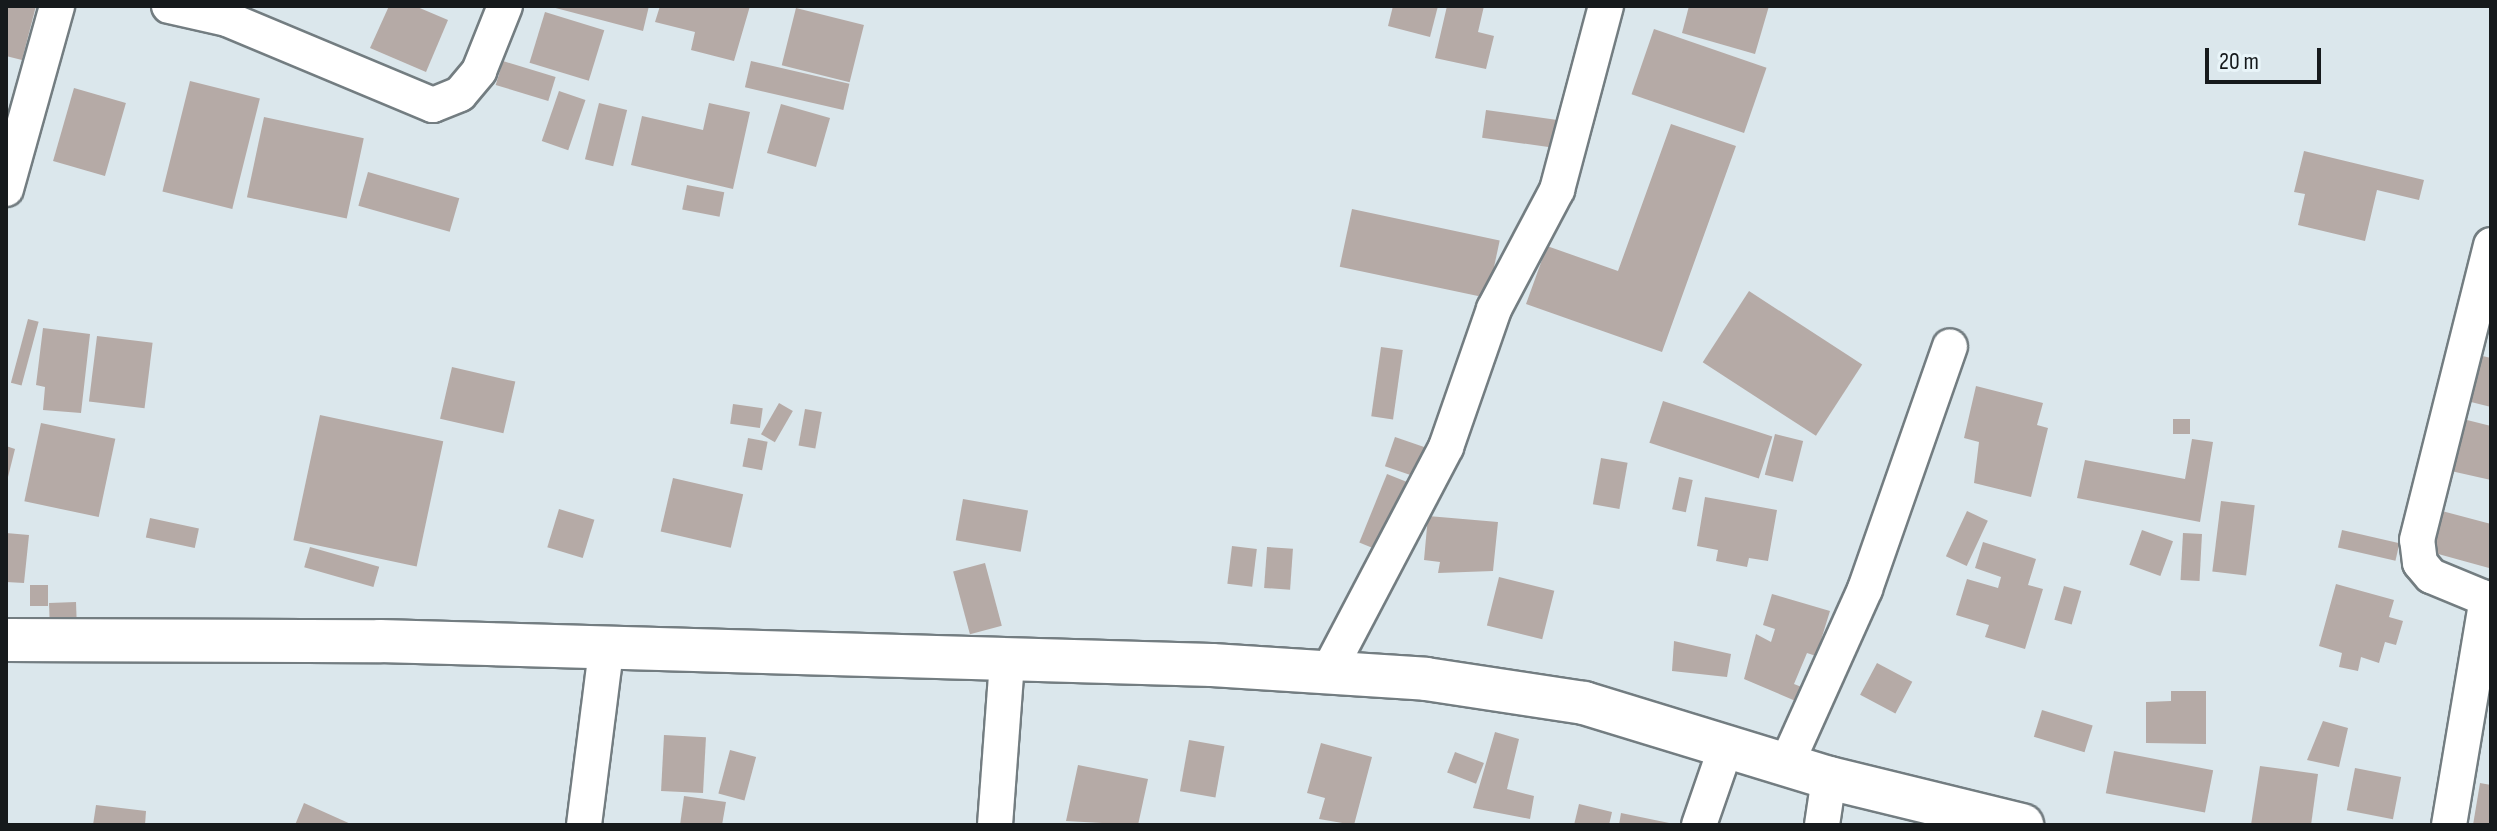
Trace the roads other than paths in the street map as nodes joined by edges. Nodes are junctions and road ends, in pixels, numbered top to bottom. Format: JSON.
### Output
{"nodes":[{"id":1,"x":57,"y":6,"type":"edge"},
{"id":2,"x":169,"y":6,"type":"edge"},
{"id":3,"x":505,"y":6,"type":"edge"},
{"id":4,"x":1606,"y":6,"type":"edge"},
{"id":5,"x":6,"y":189,"type":"edge"},
{"id":6,"x":2491,"y":245,"type":"edge"},
{"id":7,"x":1950,"y":346,"type":"dead end"},
{"id":8,"x":6,"y":640,"type":"edge"},
{"id":9,"x":606,"y":651,"type":"junction"},
{"id":10,"x":1007,"y":661,"type":"junction"},
{"id":11,"x":1328,"y":672,"type":"junction"},
{"id":12,"x":1726,"y":747,"type":"junction"},
{"id":13,"x":1786,"y":765,"type":"junction"},
{"id":14,"x":1829,"y":778,"type":"junction"},
{"id":15,"x":584,"y":825,"type":"edge"},
{"id":16,"x":995,"y":825,"type":"edge"},
{"id":17,"x":1699,"y":825,"type":"edge"},
{"id":18,"x":1822,"y":825,"type":"edge"},
{"id":19,"x":2022,"y":825,"type":"edge"},
{"id":20,"x":2449,"y":825,"type":"edge"}],
"edges":[{"from":1,"to":5,"type":"street"},
{"from":2,"to":3,"type":"street"},
{"from":4,"to":11,"type":"street"},
{"from":6,"to":20,"type":"street"},
{"from":7,"to":13,"type":"street"},
{"from":8,"to":9,"type":"street"},
{"from":9,"to":10,"type":"street"},
{"from":9,"to":15,"type":"street"},
{"from":10,"to":11,"type":"street"},
{"from":10,"to":16,"type":"street"},
{"from":11,"to":12,"type":"street"},
{"from":12,"to":13,"type":"street"},
{"from":12,"to":17,"type":"street"},
{"from":13,"to":14,"type":"street"},
{"from":14,"to":18,"type":"street"},
{"from":14,"to":19,"type":"street"}]}
